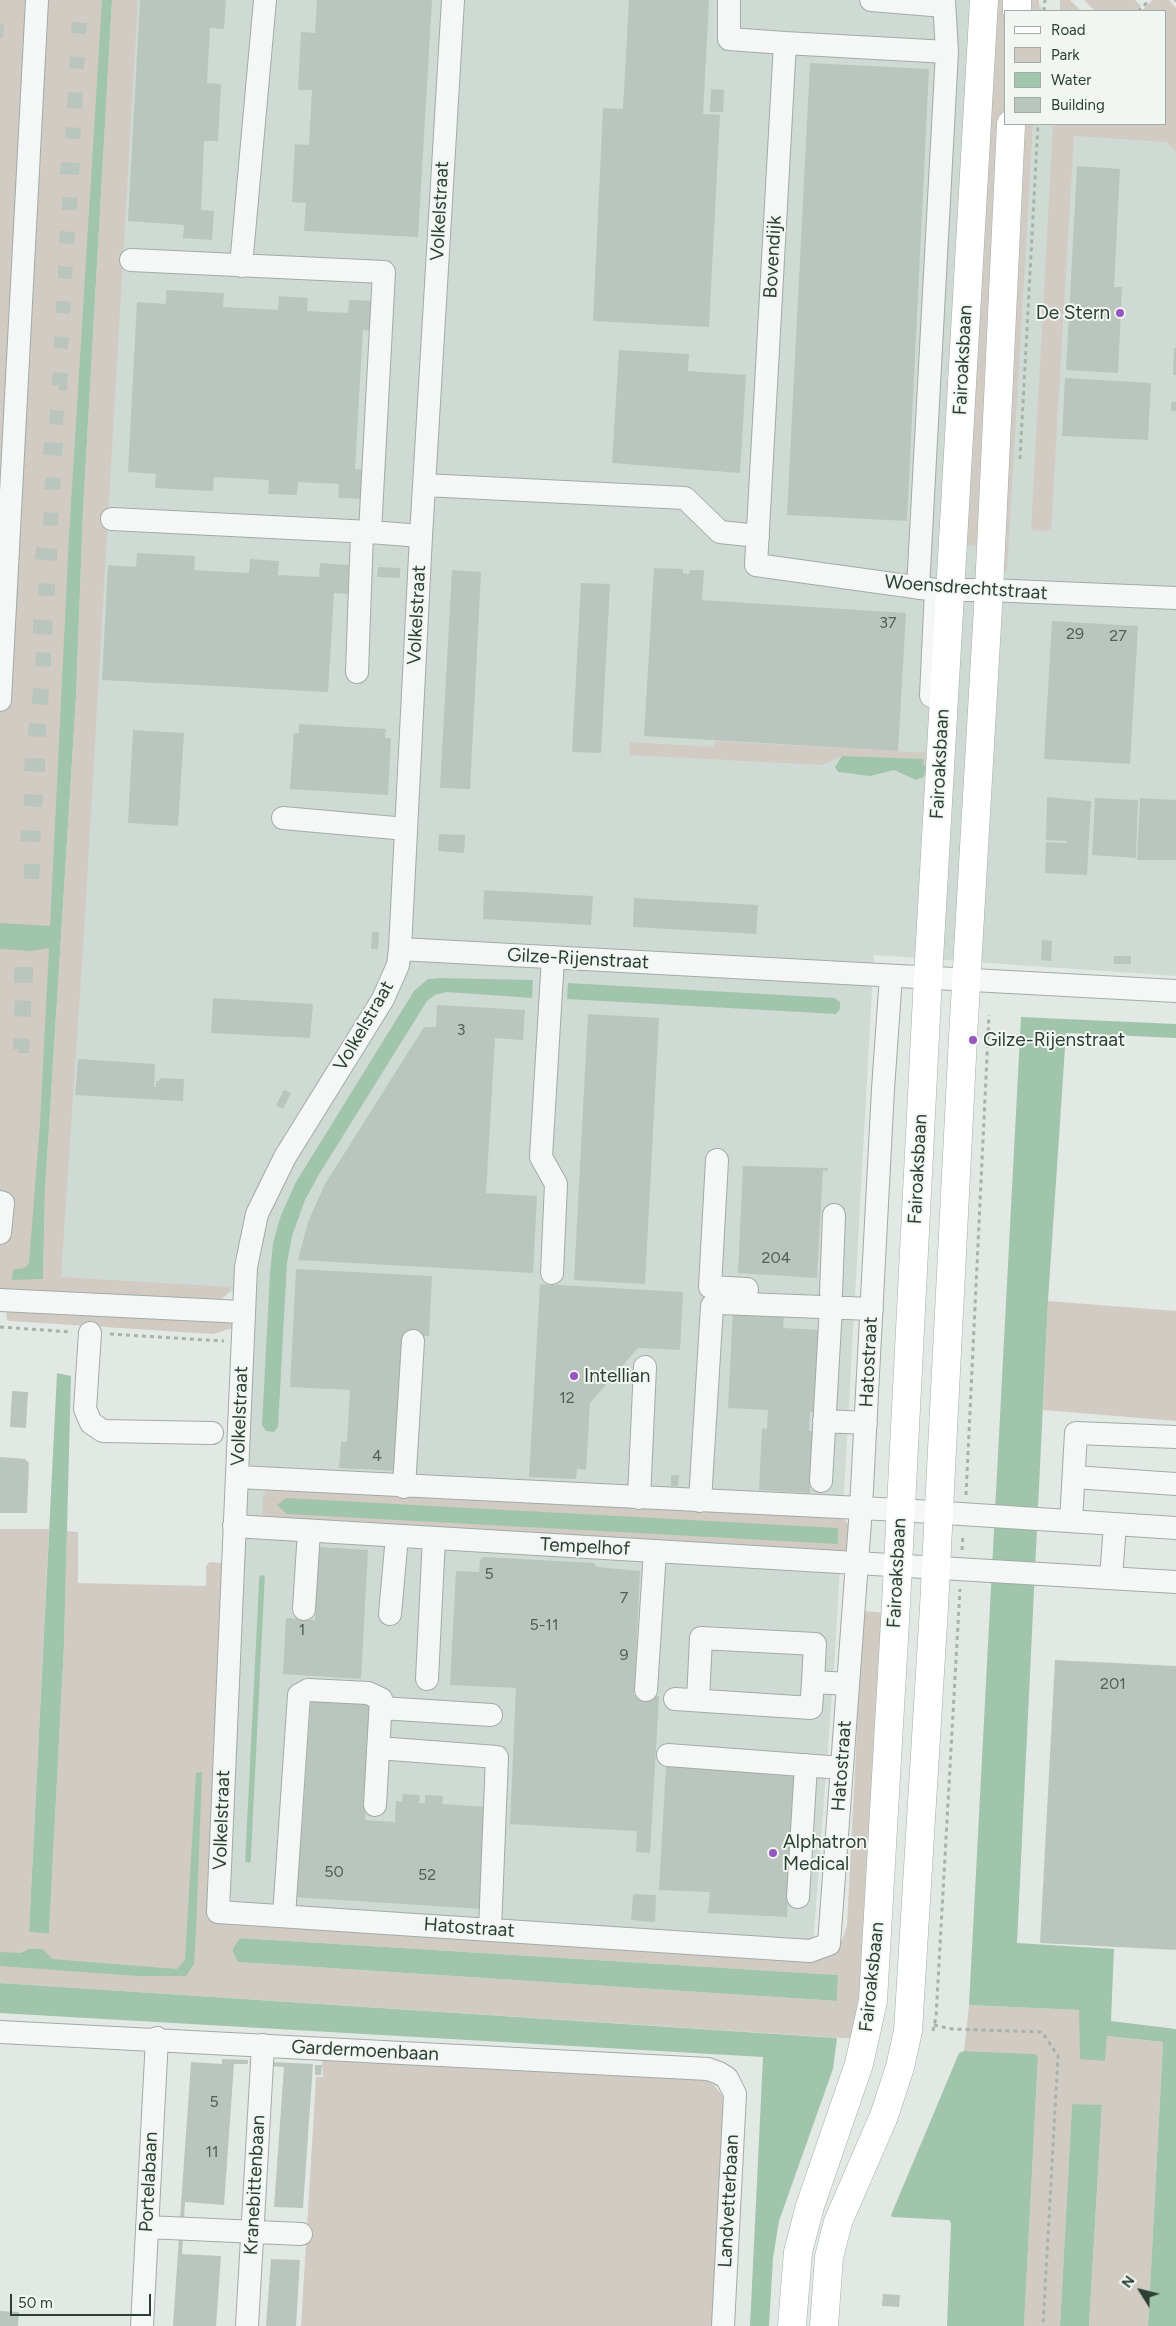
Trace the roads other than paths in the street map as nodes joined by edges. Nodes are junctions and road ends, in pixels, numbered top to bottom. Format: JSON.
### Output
{"nodes":[{"id":1,"x":37,"y":0,"type":"edge"},
{"id":2,"x":264,"y":0,"type":"edge"},
{"id":3,"x":453,"y":0,"type":"edge"},
{"id":4,"x":729,"y":0,"type":"edge"},
{"id":5,"x":871,"y":0,"type":"edge"},
{"id":6,"x":984,"y":0,"type":"edge"},
{"id":7,"x":944,"y":3,"type":"edge"},
{"id":8,"x":785,"y":43,"type":"junction"},
{"id":9,"x":947,"y":52,"type":"junction"},
{"id":10,"x":1012,"y":125,"type":"edge"},
{"id":11,"x":131,"y":260,"type":"dead end"},
{"id":12,"x":241,"y":266,"type":"junction"},
{"id":13,"x":424,"y":485,"type":"junction"},
{"id":14,"x":112,"y":519,"type":"dead end"},
{"id":15,"x":366,"y":532,"type":"junction"},
{"id":16,"x":421,"y":536,"type":"junction"},
{"id":17,"x":758,"y":536,"type":"junction"},
{"id":18,"x":756,"y":565,"type":"joint"},
{"id":19,"x":934,"y":589,"type":"junction"},
{"id":20,"x":989,"y":590,"type":"junction"},
{"id":21,"x":1176,"y":598,"type":"edge"},
{"id":22,"x":357,"y":672,"type":"dead end"},
{"id":23,"x":0,"y":700,"type":"edge"},
{"id":24,"x":928,"y":747,"type":"dead end"},
{"id":25,"x":283,"y":818,"type":"dead end"},
{"id":26,"x":406,"y":829,"type":"junction"},
{"id":27,"x":400,"y":949,"type":"junction"},
{"id":28,"x":552,"y":958,"type":"junction"},
{"id":29,"x":891,"y":976,"type":"junction"},
{"id":30,"x":928,"y":978,"type":"junction"},
{"id":31,"x":968,"y":980,"type":"junction"},
{"id":32,"x":1176,"y":991,"type":"edge"},
{"id":33,"x":717,"y":1160,"type":"dead end"},
{"id":34,"x":0,"y":1202,"type":"edge"},
{"id":35,"x":834,"y":1215,"type":"dead end"},
{"id":36,"x":0,"y":1233,"type":"edge"},
{"id":37,"x":552,"y":1273,"type":"dead end"},
{"id":38,"x":0,"y":1298,"type":"edge"},
{"id":39,"x":831,"y":1300,"type":"junction"},
{"id":40,"x":872,"y":1302,"type":"junction"},
{"id":41,"x":243,"y":1312,"type":"junction"},
{"id":42,"x":90,"y":1333,"type":"road end"},
{"id":43,"x":413,"y":1341,"type":"dead end"},
{"id":44,"x":645,"y":1367,"type":"dead end"},
{"id":45,"x":824,"y":1421,"type":"junction"},
{"id":46,"x":866,"y":1423,"type":"junction"},
{"id":47,"x":212,"y":1433,"type":"dead end"},
{"id":48,"x":1176,"y":1437,"type":"edge"},
{"id":49,"x":238,"y":1477,"type":"junction"},
{"id":50,"x":1074,"y":1477,"type":"junction"},
{"id":51,"x":821,"y":1482,"type":"dead end"},
{"id":52,"x":1176,"y":1484,"type":"edge"},
{"id":53,"x":404,"y":1486,"type":"junction"},
{"id":54,"x":639,"y":1498,"type":"junction"},
{"id":55,"x":700,"y":1501,"type":"junction"},
{"id":56,"x":861,"y":1508,"type":"junction"},
{"id":57,"x":900,"y":1510,"type":"junction"},
{"id":58,"x":939,"y":1512,"type":"junction"},
{"id":59,"x":1071,"y":1521,"type":"junction"},
{"id":60,"x":1114,"y":1524,"type":"junction"},
{"id":61,"x":234,"y":1526,"type":"junction"},
{"id":62,"x":1176,"y":1528,"type":"edge"},
{"id":63,"x":308,"y":1531,"type":"junction"},
{"id":64,"x":396,"y":1536,"type":"junction"},
{"id":65,"x":434,"y":1538,"type":"junction"},
{"id":66,"x":655,"y":1551,"type":"junction"},
{"id":67,"x":857,"y":1563,"type":"junction"},
{"id":68,"x":898,"y":1565,"type":"junction"},
{"id":69,"x":936,"y":1568,"type":"junction"},
{"id":70,"x":1111,"y":1578,"type":"junction"},
{"id":71,"x":1176,"y":1582,"type":"edge"},
{"id":72,"x":304,"y":1609,"type":"dead end"},
{"id":73,"x":390,"y":1614,"type":"dead end"},
{"id":74,"x":426,"y":1679,"type":"dead end"},
{"id":75,"x":813,"y":1682,"type":"junction"},
{"id":76,"x":848,"y":1684,"type":"junction"},
{"id":77,"x":646,"y":1690,"type":"dead end"},
{"id":78,"x":675,"y":1699,"type":"dead end"},
{"id":79,"x":698,"y":1700,"type":"junction"},
{"id":80,"x":381,"y":1708,"type":"junction"},
{"id":81,"x":491,"y":1715,"type":"dead end"},
{"id":82,"x":378,"y":1748,"type":"junction"},
{"id":83,"x":668,"y":1755,"type":"dead end"},
{"id":84,"x":806,"y":1765,"type":"junction"},
{"id":85,"x":842,"y":1768,"type":"junction"},
{"id":86,"x":375,"y":1805,"type":"dead end"},
{"id":87,"x":798,"y":1897,"type":"dead end"},
{"id":88,"x":218,"y":1912,"type":"joint"},
{"id":89,"x":284,"y":1916,"type":"junction"},
{"id":90,"x":490,"y":1930,"type":"junction"},
{"id":91,"x":0,"y":2032,"type":"edge"},
{"id":92,"x":157,"y":2038,"type":"junction"},
{"id":93,"x":263,"y":2045,"type":"junction"},
{"id":94,"x":728,"y":2078,"type":"joint"},
{"id":95,"x":147,"y":2227,"type":"junction"},
{"id":96,"x":252,"y":2232,"type":"junction"},
{"id":97,"x":301,"y":2234,"type":"dead end"},
{"id":98,"x":142,"y":2326,"type":"edge"},
{"id":99,"x":247,"y":2326,"type":"edge"},
{"id":100,"x":722,"y":2326,"type":"edge"},
{"id":101,"x":792,"y":2326,"type":"edge"},
{"id":102,"x":824,"y":2326,"type":"edge"}],
"edges":[{"from":1,"to":23,"type":"street"},
{"from":2,"to":12,"type":"street"},
{"from":3,"to":13,"type":"street","name":"Volkelstraat"},
{"from":4,"to":8,"type":"street"},
{"from":5,"to":7,"type":"street"},
{"from":6,"to":19,"type":"main road","name":"Fairoaksbaan"},
{"from":7,"to":9,"type":"street"},
{"from":8,"to":9,"type":"street"},
{"from":8,"to":17,"type":"street","name":"Bovendijk"},
{"from":9,"to":19,"type":"street"},
{"from":10,"to":20,"type":"main road","name":"Fairoaksbaan"},
{"from":11,"to":12,"type":"street"},
{"from":12,"to":15,"type":"street"},
{"from":13,"to":16,"type":"street","name":"Volkelstraat"},
{"from":13,"to":17,"type":"street"},
{"from":14,"to":15,"type":"street"},
{"from":15,"to":16,"type":"street"},
{"from":15,"to":22,"type":"street"},
{"from":16,"to":26,"type":"street","name":"Volkelstraat"},
{"from":17,"to":18,"type":"street","name":"Bovendijk"},
{"from":18,"to":19,"type":"street","name":"Woensdrechtstraat"},
{"from":19,"to":20,"type":"street","name":"Woensdrechtstraat"},
{"from":19,"to":24,"type":"street"},
{"from":19,"to":30,"type":"main road","name":"Fairoaksbaan"},
{"from":20,"to":21,"type":"street","name":"Woensdrechtstraat"},
{"from":20,"to":31,"type":"main road","name":"Fairoaksbaan"},
{"from":25,"to":26,"type":"street"},
{"from":26,"to":27,"type":"street","name":"Volkelstraat"},
{"from":27,"to":28,"type":"street","name":"Gilze-Rijenstraat"},
{"from":27,"to":41,"type":"street","name":"Volkelstraat"},
{"from":28,"to":29,"type":"street","name":"Gilze-Rijenstraat"},
{"from":28,"to":37,"type":"street"},
{"from":29,"to":30,"type":"street","name":"Gilze-Rijenstraat"},
{"from":29,"to":40,"type":"street","name":"Hatostraat"},
{"from":30,"to":31,"type":"street","name":"Gilze-Rijenstraat"},
{"from":30,"to":57,"type":"main road","name":"Fairoaksbaan"},
{"from":31,"to":32,"type":"street","name":"Gilze-Rijenstraat"},
{"from":31,"to":58,"type":"main road","name":"Fairoaksbaan"},
{"from":33,"to":39,"type":"street"},
{"from":34,"to":36,"type":"street"},
{"from":35,"to":39,"type":"street"},
{"from":38,"to":41,"type":"street"},
{"from":39,"to":40,"type":"street"},
{"from":39,"to":45,"type":"street"},
{"from":39,"to":55,"type":"street"},
{"from":40,"to":46,"type":"street","name":"Hatostraat"},
{"from":41,"to":49,"type":"street","name":"Volkelstraat"},
{"from":42,"to":47,"type":"street"},
{"from":43,"to":53,"type":"street"},
{"from":44,"to":54,"type":"street"},
{"from":45,"to":46,"type":"street"},
{"from":45,"to":51,"type":"street"},
{"from":46,"to":56,"type":"street","name":"Hatostraat"},
{"from":48,"to":50,"type":"street"},
{"from":49,"to":53,"type":"street"},
{"from":49,"to":61,"type":"street","name":"Volkelstraat"},
{"from":50,"to":52,"type":"street"},
{"from":50,"to":59,"type":"street"},
{"from":53,"to":54,"type":"street"},
{"from":54,"to":55,"type":"street"},
{"from":55,"to":56,"type":"street"},
{"from":56,"to":57,"type":"street"},
{"from":56,"to":67,"type":"street","name":"Hatostraat"},
{"from":57,"to":58,"type":"street"},
{"from":57,"to":68,"type":"main road","name":"Fairoaksbaan"},
{"from":58,"to":59,"type":"street"},
{"from":58,"to":69,"type":"main road","name":"Fairoaksbaan"},
{"from":59,"to":60,"type":"street"},
{"from":60,"to":62,"type":"street"},
{"from":60,"to":70,"type":"street"},
{"from":61,"to":63,"type":"street","name":"Tempelhof"},
{"from":61,"to":88,"type":"street","name":"Volkelstraat"},
{"from":63,"to":64,"type":"street","name":"Tempelhof"},
{"from":63,"to":72,"type":"street"},
{"from":64,"to":65,"type":"street","name":"Tempelhof"},
{"from":64,"to":73,"type":"street"},
{"from":65,"to":66,"type":"street","name":"Tempelhof"},
{"from":65,"to":74,"type":"street"},
{"from":66,"to":67,"type":"street","name":"Tempelhof"},
{"from":66,"to":77,"type":"street"},
{"from":67,"to":68,"type":"street","name":"Tempelhof"},
{"from":67,"to":76,"type":"street","name":"Hatostraat"},
{"from":68,"to":69,"type":"street","name":"Tempelhof"},
{"from":68,"to":101,"type":"main road","name":"Fairoaksbaan"},
{"from":69,"to":70,"type":"street","name":"Tempelhof"},
{"from":69,"to":102,"type":"main road","name":"Fairoaksbaan"},
{"from":70,"to":71,"type":"street","name":"Tempelhof"},
{"from":75,"to":76,"type":"street"},
{"from":75,"to":79,"type":"street"},
{"from":75,"to":79,"type":"street"},
{"from":76,"to":85,"type":"street","name":"Hatostraat"},
{"from":78,"to":79,"type":"street"},
{"from":80,"to":81,"type":"street"},
{"from":80,"to":82,"type":"street"},
{"from":80,"to":89,"type":"street"},
{"from":82,"to":86,"type":"street"},
{"from":82,"to":90,"type":"street"},
{"from":83,"to":84,"type":"street"},
{"from":84,"to":85,"type":"street"},
{"from":84,"to":87,"type":"street"},
{"from":85,"to":90,"type":"street","name":"Hatostraat"},
{"from":88,"to":89,"type":"street","name":"Hatostraat"},
{"from":89,"to":90,"type":"street","name":"Hatostraat"},
{"from":91,"to":92,"type":"street","name":"Gardermoenbaan"},
{"from":92,"to":93,"type":"street","name":"Gardermoenbaan"},
{"from":92,"to":95,"type":"street","name":"Portelabaan"},
{"from":93,"to":94,"type":"street","name":"Gardermoenbaan"},
{"from":93,"to":96,"type":"street","name":"Kranebittenbaan"},
{"from":94,"to":100,"type":"street","name":"Landvetterbaan"},
{"from":95,"to":96,"type":"street"},
{"from":95,"to":98,"type":"street","name":"Portelabaan"},
{"from":96,"to":97,"type":"street"},
{"from":96,"to":99,"type":"street","name":"Kranebittenbaan"}]}
